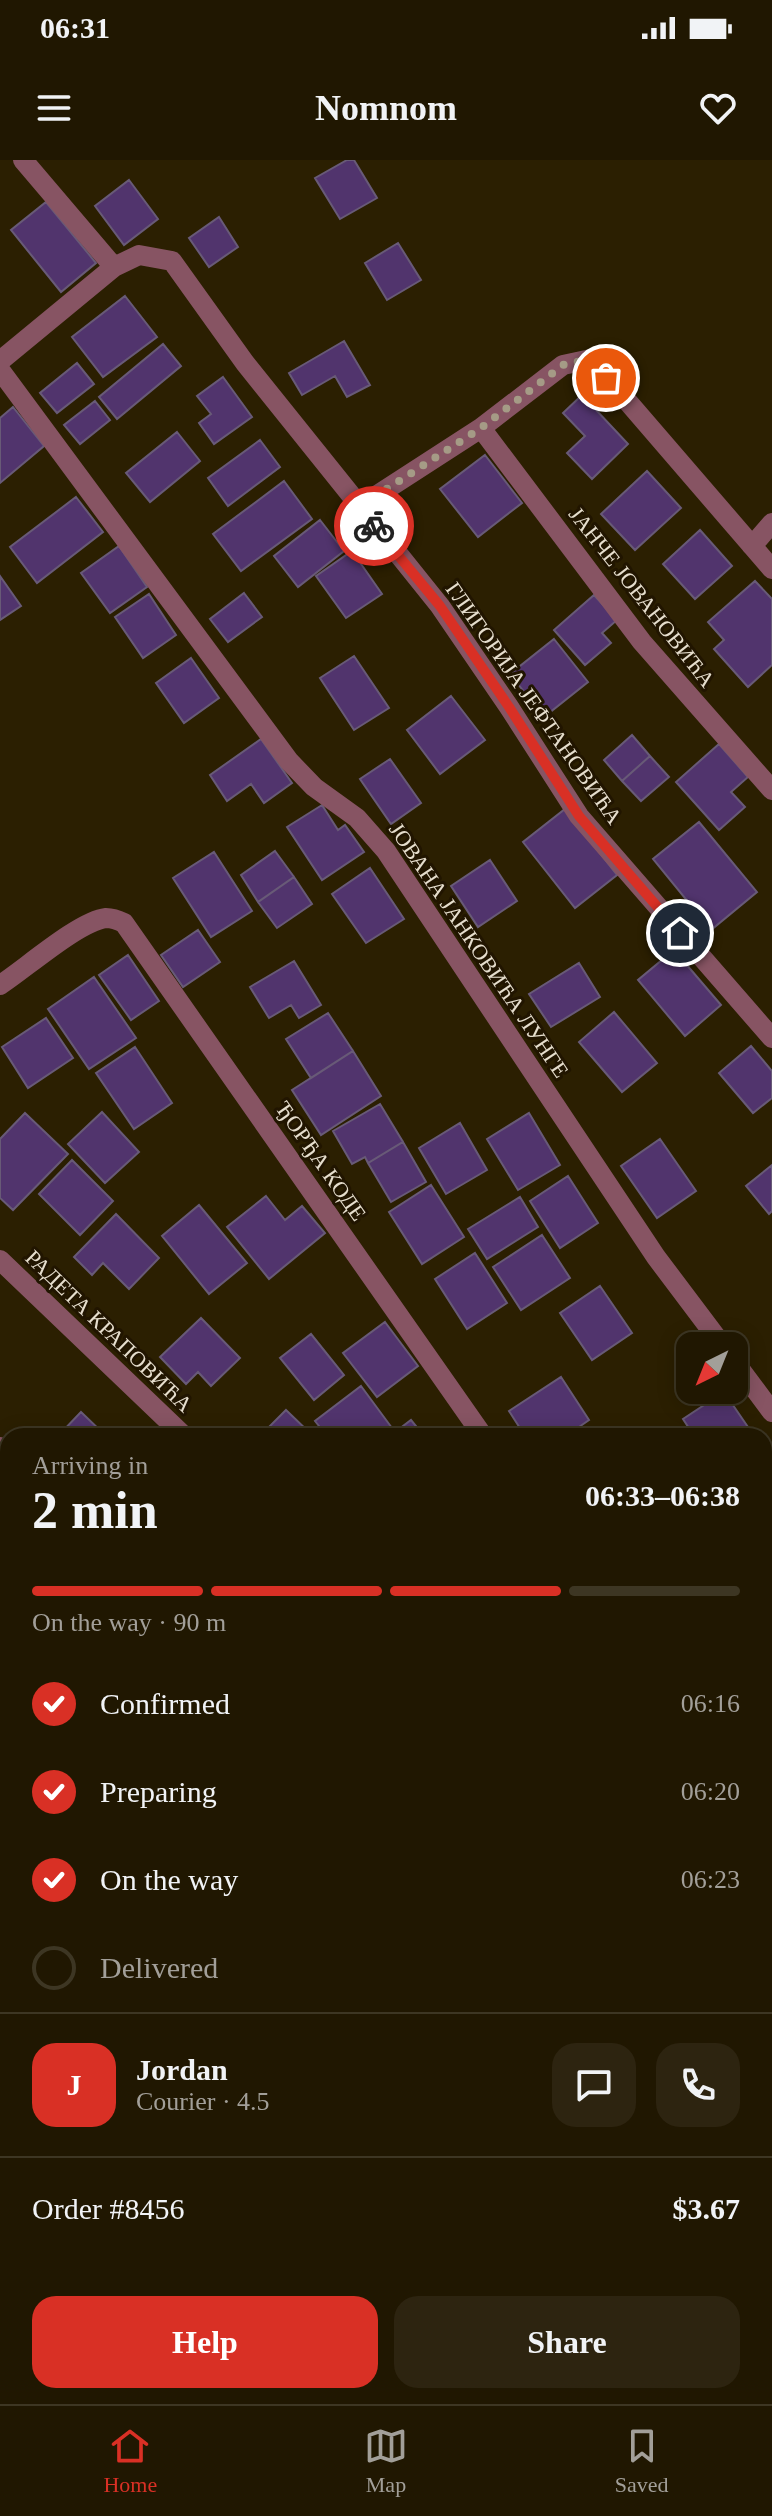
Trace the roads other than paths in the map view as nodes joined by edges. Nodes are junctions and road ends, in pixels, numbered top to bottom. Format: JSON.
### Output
{"nodes":[{"id":1,"x":23,"y":160,"type":"edge"},
{"id":2,"x":114,"y":267,"type":"junction"},
{"id":3,"x":0,"y":361,"type":"edge"},
{"id":4,"x":0,"y":370,"type":"edge"},
{"id":5,"x":481,"y":428,"type":"junction"},
{"id":6,"x":359,"y":507,"type":"junction"},
{"id":7,"x":772,"y":523,"type":"edge"},
{"id":8,"x":752,"y":546,"type":"junction"},
{"id":9,"x":772,"y":569,"type":"edge"},
{"id":10,"x":772,"y":790,"type":"edge"},
{"id":11,"x":0,"y":985,"type":"edge"},
{"id":12,"x":772,"y":1038,"type":"edge"},
{"id":13,"x":0,"y":1260,"type":"edge"},
{"id":14,"x":712,"y":1332,"type":"edge"},
{"id":15,"x":748,"y":1380,"type":"edge"},
{"id":16,"x":772,"y":1412,"type":"edge"},
{"id":17,"x":176,"y":1428,"type":"edge"},
{"id":18,"x":477,"y":1428,"type":"edge"}],
"edges":[{"from":1,"to":2,"type":"street"},
{"from":2,"to":3,"type":"street"},
{"from":2,"to":6,"type":"street","name":"ГЛИГОРИЈА ЈЕФТАНОВИЋА"},
{"from":4,"to":14,"type":"street","name":"ЈОВАНА ЈАНКОВИЋА ЛУНГЕ"},
{"from":5,"to":6,"type":"street"},
{"from":5,"to":8,"type":"street"},
{"from":5,"to":10,"type":"street","name":"ЈАНЧЕ ЈОВАНОВИЋА"},
{"from":6,"to":12,"type":"street","name":"ГЛИГОРИЈА ЈЕФТАНОВИЋА"},
{"from":7,"to":8,"type":"street"},
{"from":8,"to":9,"type":"street"},
{"from":11,"to":18,"type":"street","name":"ЂОРЂА КОДЕ"},
{"from":13,"to":17,"type":"street","name":"РАДЕТА КРАПОВИЋА"},
{"from":15,"to":16,"type":"street"}]}
